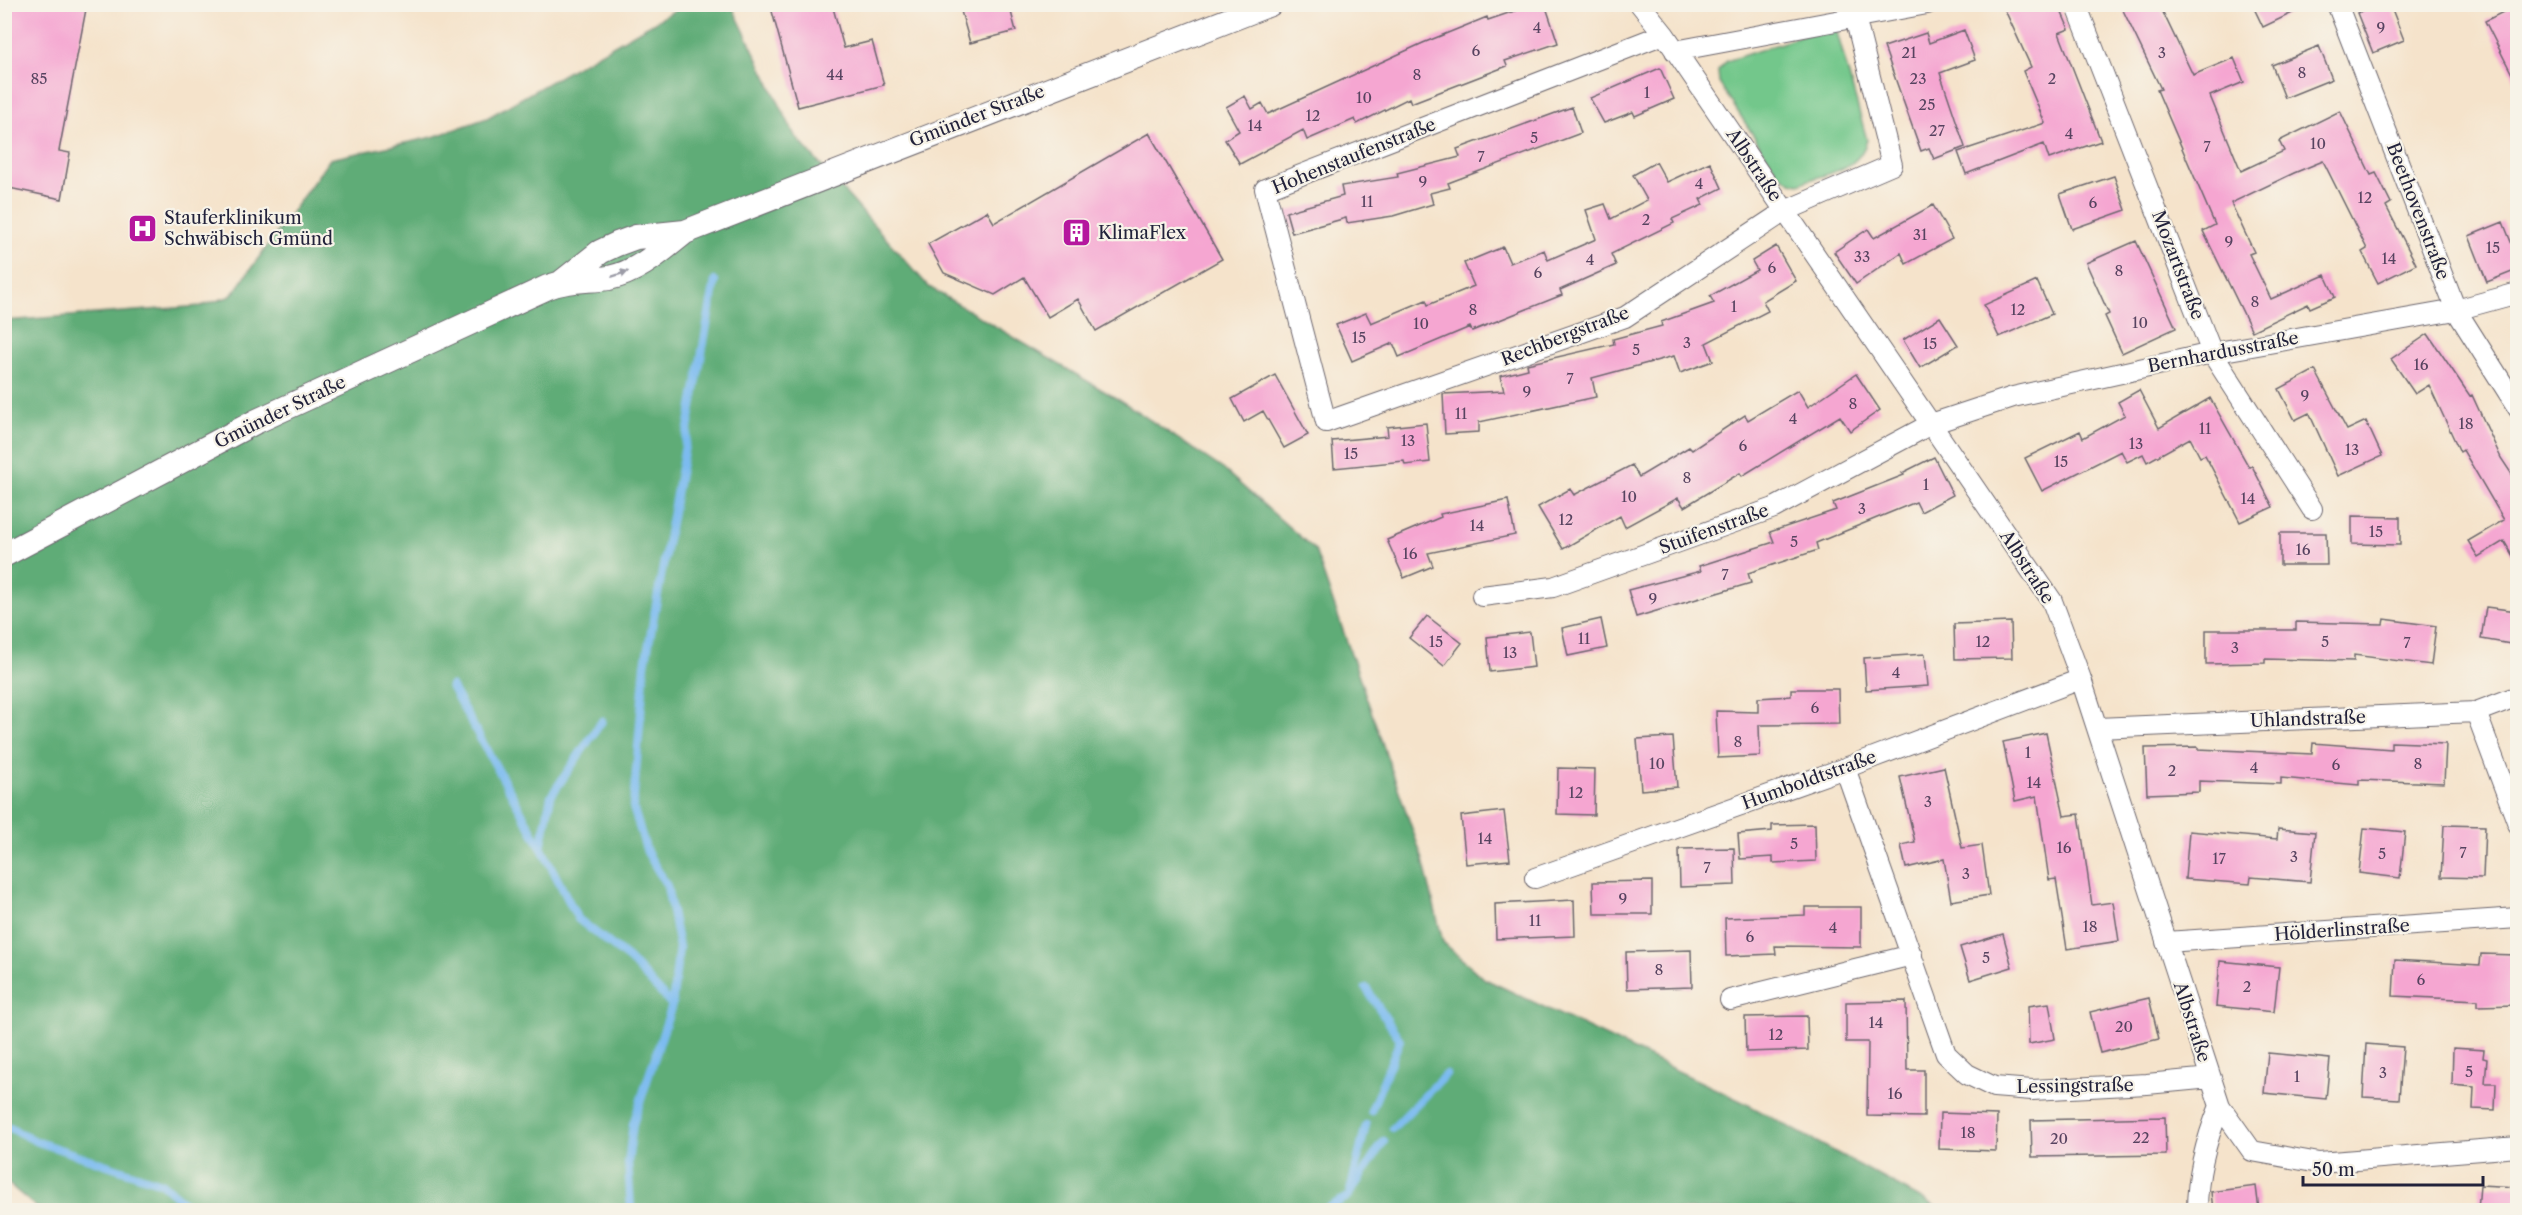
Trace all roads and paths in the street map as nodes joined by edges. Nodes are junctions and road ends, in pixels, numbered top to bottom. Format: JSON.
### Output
{"nodes":[{"id":1,"x":1270,"y":4,"type":"edge"},
{"id":2,"x":1640,"y":4,"type":"edge"},
{"id":3,"x":1927,"y":4,"type":"edge"},
{"id":4,"x":2076,"y":4,"type":"edge"},
{"id":5,"x":2337,"y":4,"type":"edge"},
{"id":6,"x":1855,"y":17,"type":"junction"},
{"id":7,"x":1670,"y":43,"type":"junction"},
{"id":8,"x":1785,"y":211,"type":"junction"},
{"id":9,"x":2517,"y":293,"type":"edge"},
{"id":10,"x":2456,"y":310,"type":"junction"},
{"id":11,"x":2212,"y":352,"type":"junction"},
{"id":12,"x":2517,"y":408,"type":"edge"},
{"id":13,"x":1326,"y":422,"type":"joint"},
{"id":14,"x":1931,"y":424,"type":"junction"},
{"id":15,"x":2312,"y":509,"type":"dead end"},
{"id":16,"x":4,"y":555,"type":"edge"},
{"id":17,"x":1482,"y":596,"type":"dead end"},
{"id":18,"x":2081,"y":678,"type":"junction"},
{"id":19,"x":2517,"y":696,"type":"edge"},
{"id":20,"x":2475,"y":712,"type":"junction"},
{"id":21,"x":2097,"y":728,"type":"junction"},
{"id":22,"x":1845,"y":768,"type":"junction"},
{"id":23,"x":2517,"y":824,"type":"edge"},
{"id":24,"x":1535,"y":878,"type":"dead end"},
{"id":25,"x":2517,"y":918,"type":"edge"},
{"id":26,"x":2166,"y":942,"type":"junction"},
{"id":27,"x":1912,"y":955,"type":"junction"},
{"id":28,"x":1730,"y":1000,"type":"dead end"},
{"id":29,"x":2211,"y":1078,"type":"junction"},
{"id":30,"x":2220,"y":1106,"type":"junction"},
{"id":31,"x":2517,"y":1147,"type":"edge"},
{"id":32,"x":2197,"y":1210,"type":"edge"}],
"edges":[{"from":1,"to":16,"type":"street","name":"Gmünder Straße"},
{"from":2,"to":7,"type":"street","name":"Albstraße"},
{"from":3,"to":6,"type":"street"},
{"from":4,"to":11,"type":"street","name":"Mozartstraße"},
{"from":5,"to":10,"type":"street","name":"Beethovenstraße"},
{"from":6,"to":7,"type":"street"},
{"from":6,"to":8,"type":"street","name":"Rechbergstraße"},
{"from":7,"to":8,"type":"street","name":"Albstraße"},
{"from":7,"to":13,"type":"street","name":"Hohenstaufenstraße"},
{"from":8,"to":13,"type":"street","name":"Rechbergstraße"},
{"from":8,"to":14,"type":"street","name":"Albstraße"},
{"from":9,"to":10,"type":"street","name":"Bernhardusstraße"},
{"from":10,"to":11,"type":"street","name":"Bernhardusstraße"},
{"from":10,"to":12,"type":"street","name":"Beethovenstraße"},
{"from":11,"to":14,"type":"street","name":"Bernhardusstraße"},
{"from":11,"to":15,"type":"street","name":"Mozartstraße"},
{"from":14,"to":17,"type":"street","name":"Stuifenstraße"},
{"from":14,"to":18,"type":"street","name":"Albstraße"},
{"from":18,"to":21,"type":"street","name":"Albstraße"},
{"from":18,"to":22,"type":"street","name":"Humboldtstraße"},
{"from":19,"to":20,"type":"street","name":"Uhlandstraße"},
{"from":20,"to":21,"type":"street","name":"Uhlandstraße"},
{"from":20,"to":23,"type":"street"},
{"from":21,"to":26,"type":"street","name":"Albstraße"},
{"from":22,"to":24,"type":"street","name":"Humboldtstraße"},
{"from":22,"to":27,"type":"street","name":"Lessingstraße"},
{"from":25,"to":26,"type":"street","name":"Hölderlinstraße"},
{"from":26,"to":29,"type":"street","name":"Albstraße"},
{"from":27,"to":28,"type":"street"},
{"from":27,"to":29,"type":"street","name":"Lessingstraße"},
{"from":29,"to":30,"type":"street","name":"Albstraße"},
{"from":30,"to":31,"type":"street","name":"Albstraße"},
{"from":30,"to":32,"type":"street"}]}
